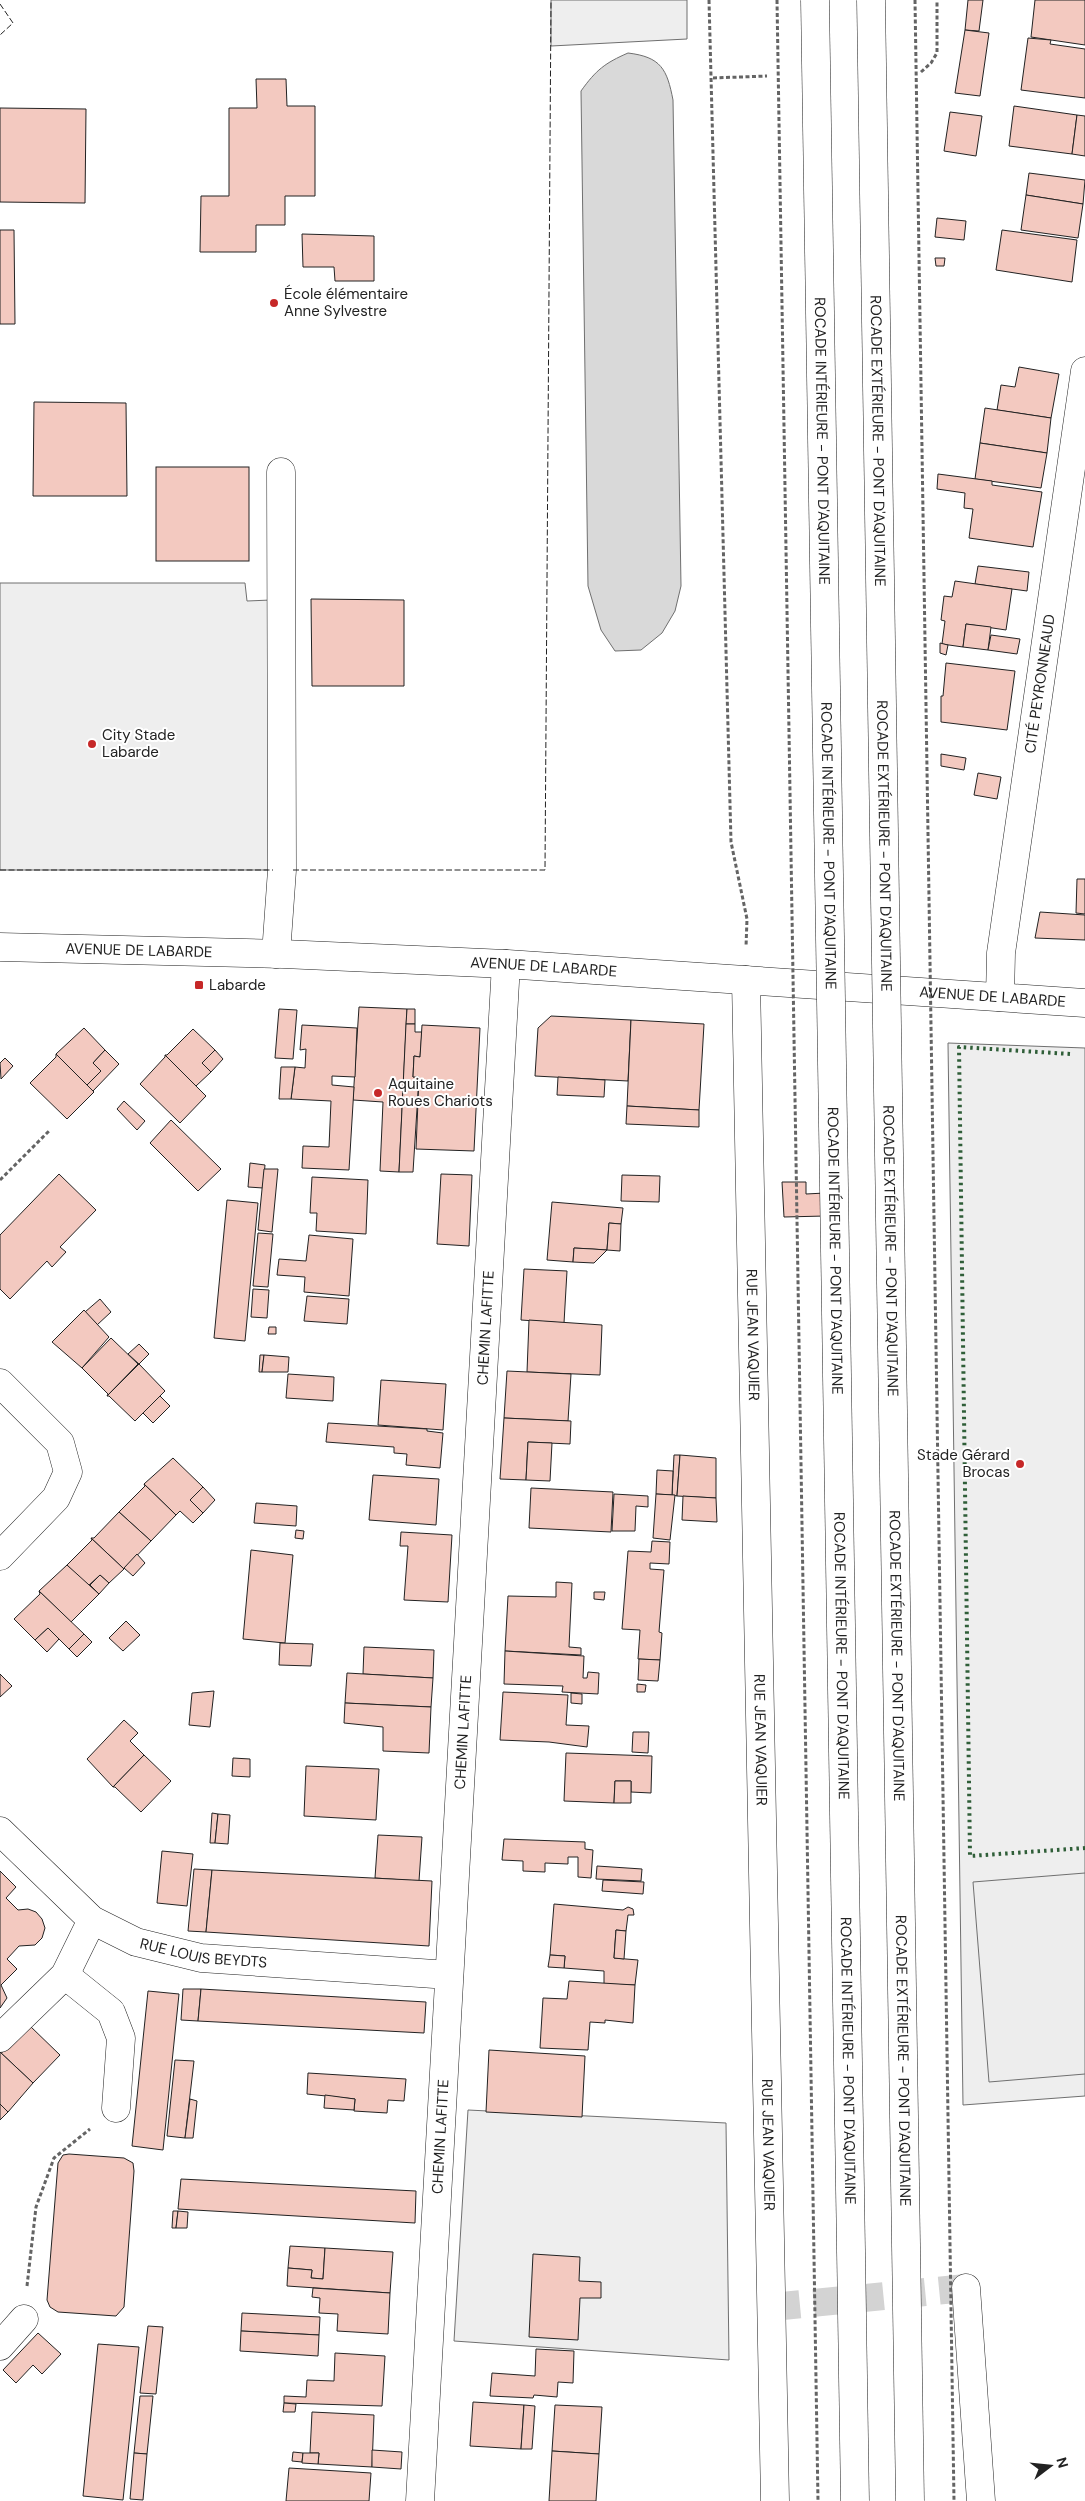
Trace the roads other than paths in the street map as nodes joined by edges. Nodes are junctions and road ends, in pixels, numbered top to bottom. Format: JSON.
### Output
{"nodes":[{"id":1,"x":815,"y":0,"type":"edge"},
{"id":2,"x":871,"y":0,"type":"edge"},
{"id":3,"x":1085,"y":371,"type":"edge"},
{"id":4,"x":281,"y":472,"type":"dead end"},
{"id":5,"x":0,"y":947,"type":"edge"},
{"id":6,"x":276,"y":954,"type":"junction"},
{"id":7,"x":506,"y":964,"type":"junction"},
{"id":8,"x":746,"y":980,"type":"junction"},
{"id":9,"x":1000,"y":997,"type":"junction"},
{"id":10,"x":1085,"y":1002,"type":"edge"},
{"id":11,"x":0,"y":1383,"type":"edge"},
{"id":12,"x":0,"y":1556,"type":"edge"},
{"id":13,"x":0,"y":1831,"type":"edge"},
{"id":14,"x":92,"y":1920,"type":"junction"},
{"id":15,"x":65,"y":1975,"type":"junction"},
{"id":16,"x":449,"y":1975,"type":"junction"},
{"id":17,"x":0,"y":2038,"type":"edge"},
{"id":18,"x":116,"y":2108,"type":"road end"},
{"id":19,"x":966,"y":2288,"type":"dead end"},
{"id":20,"x":24,"y":2319,"type":"road end"},
{"id":21,"x":0,"y":2346,"type":"edge"},
{"id":22,"x":420,"y":2501,"type":"edge"},
{"id":23,"x":775,"y":2501,"type":"edge"},
{"id":24,"x":855,"y":2501,"type":"edge"},
{"id":25,"x":910,"y":2501,"type":"edge"},
{"id":26,"x":981,"y":2501,"type":"edge"}],
"edges":[{"from":1,"to":24,"type":"main road","name":"ROCADE INTÉRIEURE - PONT D'AQUITAINE","bridge":true},
{"from":2,"to":25,"type":"main road","name":"ROCADE EXTÉRIEURE - PONT D'AQUITAINE","bridge":true},
{"from":3,"to":9,"type":"main road","name":"CITÉ PEYRONNEAUD"},
{"from":4,"to":6,"type":"main road"},
{"from":5,"to":6,"type":"main road","name":"AVENUE DE LABARDE"},
{"from":6,"to":7,"type":"main road","name":"AVENUE DE LABARDE"},
{"from":7,"to":8,"type":"main road","name":"AVENUE DE LABARDE"},
{"from":7,"to":16,"type":"main road","name":"CHEMIN LAFITTE"},
{"from":8,"to":9,"type":"main road","name":"AVENUE DE LABARDE"},
{"from":8,"to":23,"type":"main road","name":"RUE JEAN VAQUIER"},
{"from":9,"to":10,"type":"main road","name":"AVENUE DE LABARDE"},
{"from":11,"to":12,"type":"main road"},
{"from":13,"to":14,"type":"main road","name":"RUE LOUIS BEYDTS"},
{"from":14,"to":15,"type":"main road"},
{"from":14,"to":16,"type":"main road","name":"RUE LOUIS BEYDTS"},
{"from":15,"to":17,"type":"main road"},
{"from":15,"to":18,"type":"main road"},
{"from":16,"to":22,"type":"main road","name":"CHEMIN LAFITTE"},
{"from":19,"to":26,"type":"main road"},
{"from":20,"to":21,"type":"main road"}]}
